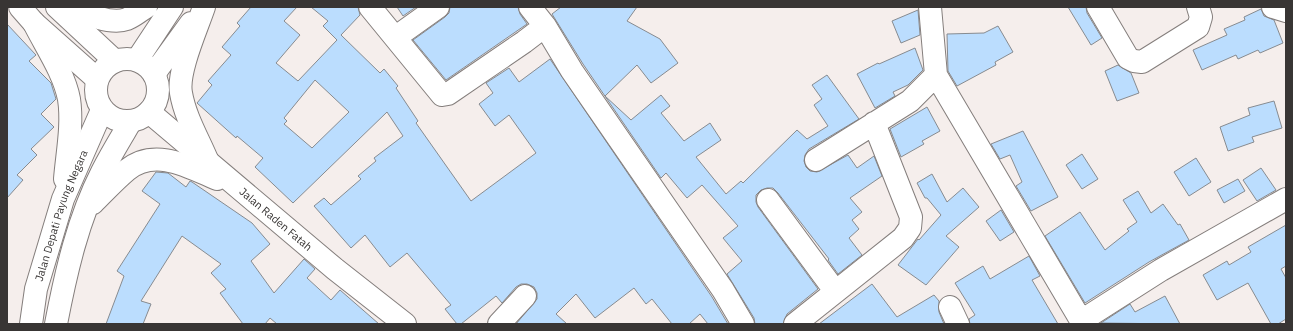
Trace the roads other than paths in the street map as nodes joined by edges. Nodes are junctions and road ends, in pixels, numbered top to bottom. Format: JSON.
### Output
{"nodes":[{"id":1,"x":20,"y":7,"type":"edge"},
{"id":2,"x":58,"y":7,"type":"edge"},
{"id":3,"x":71,"y":7,"type":"edge"},
{"id":4,"x":146,"y":7,"type":"edge"},
{"id":5,"x":172,"y":7,"type":"edge"},
{"id":6,"x":203,"y":7,"type":"edge"},
{"id":7,"x":370,"y":7,"type":"edge"},
{"id":8,"x":438,"y":7,"type":"edge"},
{"id":9,"x":530,"y":7,"type":"edge"},
{"id":10,"x":930,"y":7,"type":"edge"},
{"id":11,"x":1098,"y":7,"type":"edge"},
{"id":12,"x":1198,"y":7,"type":"edge"},
{"id":13,"x":1273,"y":7,"type":"edge"},
{"id":14,"x":1286,"y":10,"type":"edge"},
{"id":15,"x":34,"y":23,"type":"junction"},
{"id":16,"x":544,"y":26,"type":"junction"},
{"id":17,"x":396,"y":37,"type":"junction"},
{"id":18,"x":137,"y":60,"type":"junction"},
{"id":19,"x":115,"y":61,"type":"junction"},
{"id":20,"x":154,"y":74,"type":"junction"},
{"id":21,"x":936,"y":75,"type":"junction"},
{"id":22,"x":97,"y":79,"type":"junction"},
{"id":23,"x":102,"y":110,"type":"junction"},
{"id":24,"x":140,"y":116,"type":"junction"},
{"id":25,"x":874,"y":123,"type":"junction"},
{"id":26,"x":816,"y":160,"type":"dead end"},
{"id":27,"x":208,"y":162,"type":"junction"},
{"id":28,"x":242,"y":191,"type":"junction"},
{"id":29,"x":63,"y":198,"type":"junction"},
{"id":30,"x":1286,"y":199,"type":"edge"},
{"id":31,"x":768,"y":200,"type":"dead end"},
{"id":32,"x":86,"y":210,"type":"junction"},
{"id":33,"x":835,"y":291,"type":"junction"},
{"id":34,"x":525,"y":296,"type":"dead end"},
{"id":35,"x":1082,"y":322,"type":"edge"},
{"id":36,"x":31,"y":324,"type":"edge"},
{"id":37,"x":56,"y":324,"type":"edge"},
{"id":38,"x":405,"y":324,"type":"edge"},
{"id":39,"x":499,"y":324,"type":"edge"},
{"id":40,"x":743,"y":324,"type":"edge"},
{"id":41,"x":795,"y":324,"type":"edge"}],
"edges":[{"from":1,"to":15,"type":"main road"},
{"from":2,"to":19,"type":"main road"},
{"from":3,"to":4,"type":"main road"},
{"from":5,"to":18,"type":"main road"},
{"from":6,"to":20,"type":"main road"},
{"from":6,"to":27,"type":"main road"},
{"from":7,"to":17,"type":"main road"},
{"from":8,"to":17,"type":"main road"},
{"from":9,"to":16,"type":"main road"},
{"from":10,"to":21,"type":"main road"},
{"from":11,"to":12,"type":"main road"},
{"from":13,"to":14,"type":"main road"},
{"from":15,"to":22,"type":"main road"},
{"from":15,"to":29,"type":"main road"},
{"from":16,"to":17,"type":"main road"},
{"from":16,"to":40,"type":"main road"},
{"from":18,"to":19,"type":"main road"},
{"from":18,"to":20,"type":"main road"},
{"from":19,"to":22,"type":"main road"},
{"from":20,"to":24,"type":"main road"},
{"from":21,"to":25,"type":"main road"},
{"from":21,"to":35,"type":"main road"},
{"from":22,"to":23,"type":"main road"},
{"from":23,"to":24,"type":"main road"},
{"from":23,"to":29,"type":"main road","name":"Jalan Depati Payung Negara"},
{"from":24,"to":27,"type":"main road","name":"Jalan Raden Fatah"},
{"from":24,"to":32,"type":"main road","name":"Jalan Depati Payung Negara"},
{"from":25,"to":26,"type":"main road"},
{"from":25,"to":33,"type":"main road"},
{"from":27,"to":28,"type":"main road","name":"Jalan Raden Fatah"},
{"from":28,"to":32,"type":"main road"},
{"from":28,"to":38,"type":"main road","name":"Jalan Raden Fatah"},
{"from":29,"to":36,"type":"main road","name":"Jalan Depati Payung Negara"},
{"from":30,"to":35,"type":"main road"},
{"from":31,"to":33,"type":"main road"},
{"from":32,"to":37,"type":"main road","name":"Jalan Depati Payung Negara"},
{"from":33,"to":41,"type":"main road"},
{"from":34,"to":39,"type":"main road"}]}
